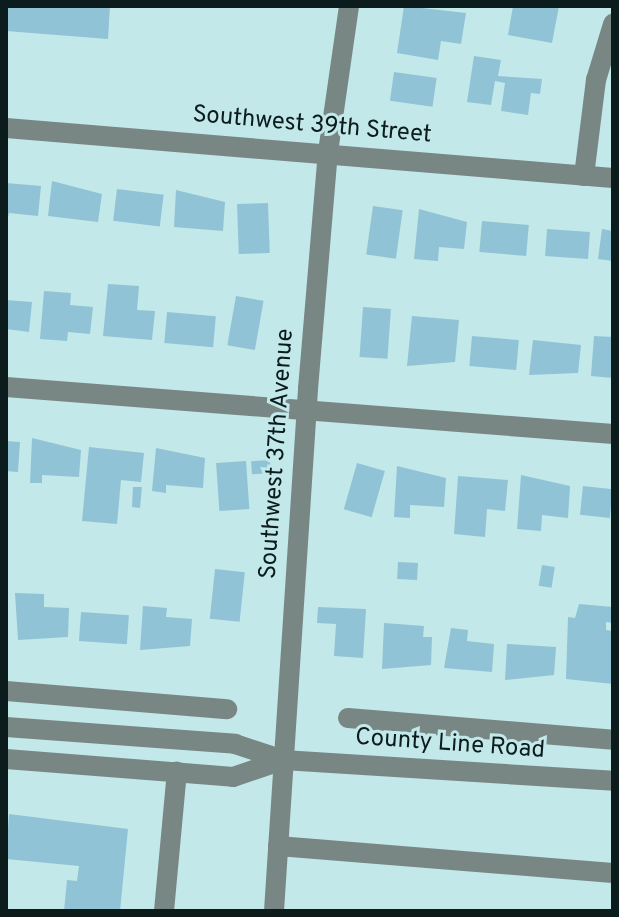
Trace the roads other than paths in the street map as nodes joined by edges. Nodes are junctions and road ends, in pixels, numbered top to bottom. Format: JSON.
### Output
{"nodes":[{"id":1,"x":349,"y":6,"type":"edge"},
{"id":2,"x":613,"y":24,"type":"edge"},
{"id":3,"x":6,"y":128,"type":"edge"},
{"id":4,"x":328,"y":152,"type":"junction"},
{"id":5,"x":584,"y":176,"type":"junction"},
{"id":6,"x":613,"y":178,"type":"edge"},
{"id":7,"x":6,"y":387,"type":"edge"},
{"id":8,"x":306,"y":412,"type":"junction"},
{"id":9,"x":613,"y":434,"type":"edge"},
{"id":10,"x":6,"y":691,"type":"edge"},
{"id":11,"x":227,"y":709,"type":"dead end"},
{"id":12,"x":348,"y":718,"type":"dead end"},
{"id":13,"x":6,"y":727,"type":"edge"},
{"id":14,"x":613,"y":740,"type":"edge"},
{"id":15,"x":6,"y":759,"type":"edge"},
{"id":16,"x":283,"y":760,"type":"junction"},
{"id":17,"x":177,"y":772,"type":"junction"},
{"id":18,"x":613,"y":781,"type":"edge"},
{"id":19,"x":278,"y":846,"type":"junction"},
{"id":20,"x":613,"y":873,"type":"edge"},
{"id":21,"x":164,"y":911,"type":"edge"},
{"id":22,"x":274,"y":911,"type":"edge"}],
"edges":[{"from":1,"to":4,"type":"street","name":"Southwest 37th Avenue"},
{"from":2,"to":5,"type":"street"},
{"from":3,"to":4,"type":"street","name":"Southwest 39th Street"},
{"from":4,"to":5,"type":"street","name":"Southwest 39th Street"},
{"from":4,"to":8,"type":"street","name":"Southwest 37th Avenue"},
{"from":5,"to":6,"type":"street","name":"Southwest 39th Street"},
{"from":7,"to":8,"type":"street"},
{"from":8,"to":9,"type":"street"},
{"from":8,"to":16,"type":"street","name":"Southwest 37th Avenue"},
{"from":10,"to":11,"type":"street"},
{"from":12,"to":14,"type":"street"},
{"from":13,"to":16,"type":"street","name":"County Line Road"},
{"from":15,"to":17,"type":"street","name":"County Line Road"},
{"from":16,"to":17,"type":"street","name":"County Line Road"},
{"from":16,"to":18,"type":"street","name":"County Line Road"},
{"from":16,"to":19,"type":"street","name":"Southwest 37th Avenue"},
{"from":17,"to":21,"type":"street"},
{"from":19,"to":20,"type":"street"},
{"from":19,"to":22,"type":"street","name":"Southwest 37th Avenue"}]}
